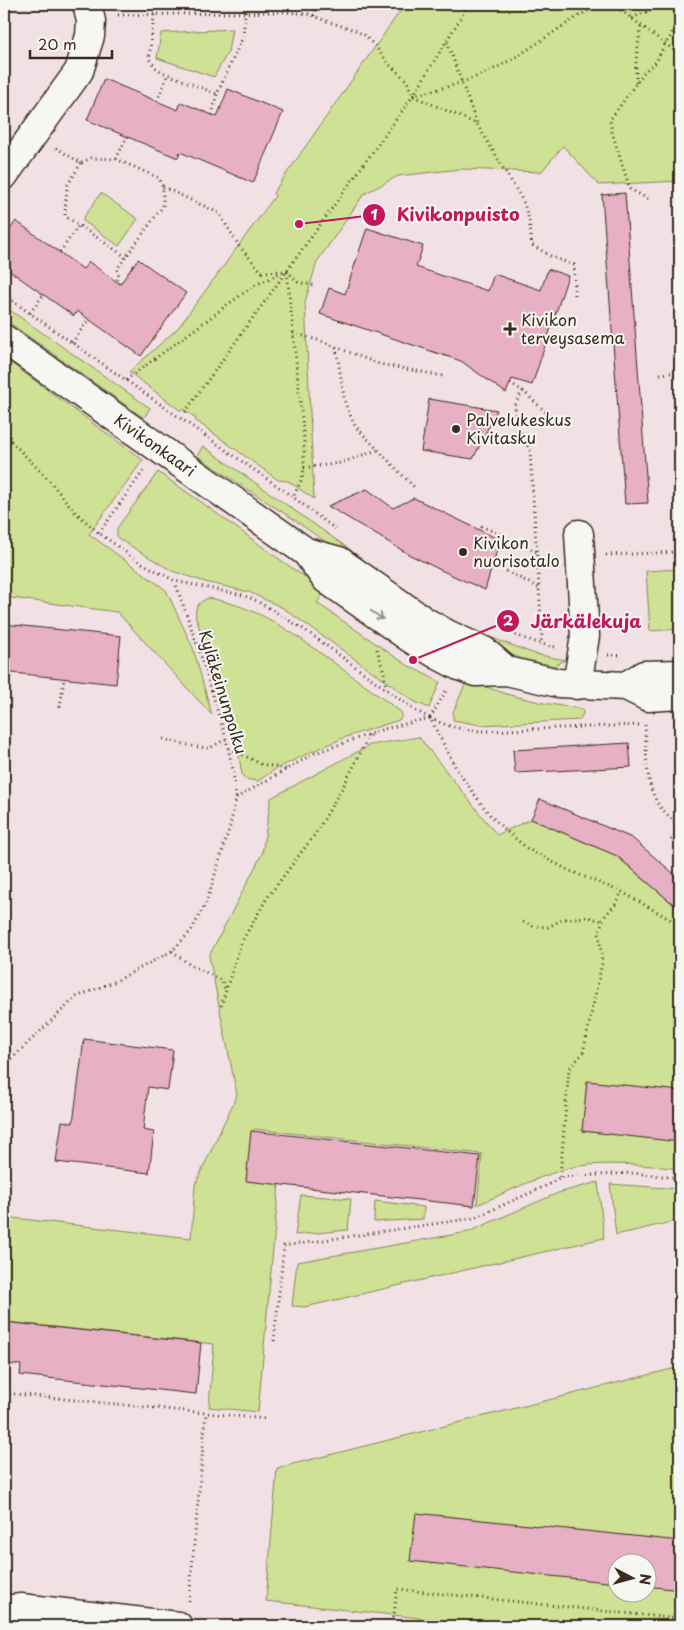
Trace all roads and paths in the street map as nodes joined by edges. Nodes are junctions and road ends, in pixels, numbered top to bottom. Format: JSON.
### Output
{"nodes":[{"id":1,"x":86,"y":4,"type":"edge"},
{"id":2,"x":183,"y":4,"type":"edge"},
{"id":3,"x":246,"y":4,"type":"edge"},
{"id":4,"x":316,"y":4,"type":"edge"},
{"id":5,"x":469,"y":4,"type":"edge"},
{"id":6,"x":601,"y":4,"type":"edge"},
{"id":7,"x":613,"y":4,"type":"edge"},
{"id":8,"x":665,"y":4,"type":"edge"},
{"id":9,"x":676,"y":4,"type":"edge"},
{"id":10,"x":246,"y":13,"type":"junction"},
{"id":11,"x":184,"y":14,"type":"junction"},
{"id":12,"x":115,"y":15,"type":"dead end"},
{"id":13,"x":154,"y":15,"type":"junction"},
{"id":14,"x":314,"y":16,"type":"junction"},
{"id":15,"x":632,"y":18,"type":"junction"},
{"id":16,"x":641,"y":25,"type":"junction"},
{"id":17,"x":447,"y":41,"type":"junction"},
{"id":18,"x":665,"y":44,"type":"junction"},
{"id":19,"x":680,"y":55,"type":"edge"},
{"id":20,"x":168,"y":74,"type":"junction"},
{"id":21,"x":462,"y":82,"type":"junction"},
{"id":22,"x":636,"y":84,"type":"junction"},
{"id":23,"x":217,"y":94,"type":"junction"},
{"id":24,"x":413,"y":96,"type":"junction"},
{"id":25,"x":157,"y":101,"type":"dead end"},
{"id":26,"x":212,"y":115,"type":"dead end"},
{"id":27,"x":477,"y":124,"type":"junction"},
{"id":28,"x":34,"y":134,"type":"junction"},
{"id":29,"x":127,"y":136,"type":"dead end"},
{"id":30,"x":116,"y":159,"type":"junction"},
{"id":31,"x":81,"y":163,"type":"junction"},
{"id":32,"x":4,"y":175,"type":"edge"},
{"id":33,"x":163,"y":187,"type":"junction"},
{"id":34,"x":648,"y":199,"type":"dead end"},
{"id":35,"x":80,"y":225,"type":"junction"},
{"id":36,"x":60,"y":252,"type":"dead end"},
{"id":37,"x":126,"y":258,"type":"junction"},
{"id":38,"x":287,"y":271,"type":"junction"},
{"id":39,"x":116,"y":281,"type":"dead end"},
{"id":40,"x":316,"y":286,"type":"dead end"},
{"id":41,"x":4,"y":295,"type":"edge"},
{"id":42,"x":44,"y":295,"type":"dead end"},
{"id":43,"x":575,"y":298,"type":"dead end"},
{"id":44,"x":30,"y":313,"type":"junction"},
{"id":45,"x":89,"y":319,"type":"dead end"},
{"id":46,"x":293,"y":332,"type":"junction"},
{"id":47,"x":4,"y":339,"type":"edge"},
{"id":48,"x":72,"y":343,"type":"junction"},
{"id":49,"x":336,"y":347,"type":"junction"},
{"id":50,"x":680,"y":372,"type":"edge"},
{"id":51,"x":660,"y":374,"type":"dead end"},
{"id":52,"x":442,"y":376,"type":"dead end"},
{"id":53,"x":126,"y":380,"type":"junction"},
{"id":54,"x":510,"y":383,"type":"dead end"},
{"id":55,"x":523,"y":391,"type":"junction"},
{"id":56,"x":186,"y":412,"type":"dead end"},
{"id":57,"x":550,"y":416,"type":"dead end"},
{"id":58,"x":4,"y":434,"type":"edge"},
{"id":59,"x":377,"y":450,"type":"junction"},
{"id":60,"x":149,"y":463,"type":"dead end"},
{"id":61,"x":304,"y":468,"type":"junction"},
{"id":62,"x":414,"y":486,"type":"dead end"},
{"id":63,"x":292,"y":497,"type":"junction"},
{"id":64,"x":481,"y":526,"type":"dead end"},
{"id":65,"x":99,"y":533,"type":"junction"},
{"id":66,"x":340,"y":533,"type":"dead end"},
{"id":67,"x":580,"y":545,"type":"joint"},
{"id":68,"x":537,"y":552,"type":"junction"},
{"id":69,"x":680,"y":552,"type":"edge"},
{"id":70,"x":492,"y":564,"type":"dead end"},
{"id":71,"x":175,"y":581,"type":"junction"},
{"id":72,"x":539,"y":588,"type":"junction"},
{"id":73,"x":506,"y":632,"type":"dead end"},
{"id":74,"x":375,"y":645,"type":"dead end"},
{"id":75,"x":680,"y":674,"type":"edge"},
{"id":76,"x":64,"y":679,"type":"dead end"},
{"id":77,"x":577,"y":684,"type":"junction"},
{"id":78,"x":626,"y":686,"type":"junction"},
{"id":79,"x":386,"y":689,"type":"junction"},
{"id":80,"x":447,"y":689,"type":"dead end"},
{"id":81,"x":680,"y":695,"type":"edge"},
{"id":82,"x":60,"y":707,"type":"dead end"},
{"id":83,"x":430,"y":718,"type":"junction"},
{"id":84,"x":370,"y":734,"type":"junction"},
{"id":85,"x":163,"y":739,"type":"dead end"},
{"id":86,"x":226,"y":739,"type":"junction"},
{"id":87,"x":228,"y":748,"type":"junction"},
{"id":88,"x":287,"y":769,"type":"junction"},
{"id":89,"x":236,"y":798,"type":"junction"},
{"id":90,"x":680,"y":829,"type":"edge"},
{"id":91,"x":671,"y":840,"type":"dead end"},
{"id":92,"x":622,"y":892,"type":"junction"},
{"id":93,"x":602,"y":921,"type":"junction"},
{"id":94,"x":523,"y":922,"type":"dead end"},
{"id":95,"x":680,"y":925,"type":"edge"},
{"id":96,"x":172,"y":951,"type":"junction"},
{"id":97,"x":226,"y":990,"type":"junction"},
{"id":98,"x":220,"y":1006,"type":"dead end"},
{"id":99,"x":4,"y":1066,"type":"edge"},
{"id":100,"x":560,"y":1177,"type":"junction"},
{"id":101,"x":680,"y":1178,"type":"edge"},
{"id":102,"x":274,"y":1342,"type":"dead end"},
{"id":103,"x":4,"y":1393,"type":"edge"},
{"id":104,"x":206,"y":1413,"type":"junction"},
{"id":105,"x":266,"y":1419,"type":"dead end"},
{"id":106,"x":10,"y":1605,"type":"edge"},
{"id":107,"x":183,"y":1618,"type":"edge"},
{"id":108,"x":680,"y":1619,"type":"edge"},
{"id":109,"x":393,"y":1623,"type":"dead end"}],
"edges":[{"from":1,"to":28,"type":"street"},
{"from":2,"to":11,"type":"path"},
{"from":3,"to":10,"type":"path"},
{"from":4,"to":14,"type":"path"},
{"from":5,"to":17,"type":"path"},
{"from":6,"to":21,"type":"path"},
{"from":7,"to":15,"type":"path"},
{"from":8,"to":15,"type":"path"},
{"from":9,"to":18,"type":"path"},
{"from":10,"to":11,"type":"path"},
{"from":10,"to":14,"type":"path"},
{"from":10,"to":23,"type":"path"},
{"from":11,"to":13,"type":"path"},
{"from":12,"to":13,"type":"path"},
{"from":13,"to":20,"type":"path"},
{"from":14,"to":24,"type":"path"},
{"from":15,"to":16,"type":"path"},
{"from":16,"to":18,"type":"path"},
{"from":16,"to":22,"type":"path"},
{"from":17,"to":21,"type":"path"},
{"from":17,"to":24,"type":"path"},
{"from":18,"to":19,"type":"path"},
{"from":18,"to":22,"type":"path"},
{"from":20,"to":23,"type":"path"},
{"from":20,"to":25,"type":"path"},
{"from":21,"to":24,"type":"path"},
{"from":21,"to":27,"type":"path"},
{"from":22,"to":34,"type":"path"},
{"from":23,"to":26,"type":"path"},
{"from":24,"to":27,"type":"path"},
{"from":24,"to":38,"type":"path"},
{"from":27,"to":43,"type":"path"},
{"from":28,"to":31,"type":"path"},
{"from":28,"to":32,"type":"street"},
{"from":29,"to":30,"type":"path"},
{"from":30,"to":31,"type":"path"},
{"from":30,"to":33,"type":"path"},
{"from":31,"to":35,"type":"path"},
{"from":33,"to":37,"type":"path"},
{"from":33,"to":38,"type":"path"},
{"from":35,"to":36,"type":"path"},
{"from":35,"to":37,"type":"path"},
{"from":37,"to":39,"type":"path"},
{"from":38,"to":40,"type":"path"},
{"from":38,"to":46,"type":"path"},
{"from":38,"to":53,"type":"path"},
{"from":38,"to":56,"type":"path"},
{"from":41,"to":44,"type":"path"},
{"from":42,"to":44,"type":"path"},
{"from":44,"to":48,"type":"path"},
{"from":45,"to":48,"type":"path"},
{"from":46,"to":49,"type":"path"},
{"from":46,"to":61,"type":"path"},
{"from":47,"to":77,"type":"street","name":"Kivikonkaari"},
{"from":48,"to":53,"type":"path"},
{"from":49,"to":52,"type":"path"},
{"from":49,"to":59,"type":"path"},
{"from":50,"to":51,"type":"path"},
{"from":53,"to":63,"type":"path"},
{"from":54,"to":55,"type":"path"},
{"from":55,"to":57,"type":"path"},
{"from":55,"to":68,"type":"path"},
{"from":58,"to":65,"type":"path"},
{"from":59,"to":61,"type":"path"},
{"from":59,"to":62,"type":"path"},
{"from":60,"to":65,"type":"path"},
{"from":61,"to":63,"type":"path"},
{"from":63,"to":66,"type":"path"},
{"from":64,"to":68,"type":"path"},
{"from":65,"to":71,"type":"path"},
{"from":67,"to":69,"type":"path"},
{"from":67,"to":77,"type":"street"},
{"from":68,"to":72,"type":"path"},
{"from":70,"to":72,"type":"path"},
{"from":71,"to":79,"type":"path"},
{"from":71,"to":86,"type":"path","name":"Kyläkeinunpolku"},
{"from":72,"to":73,"type":"path"},
{"from":74,"to":79,"type":"path"},
{"from":75,"to":78,"type":"street","name":"Kivikonkaari"},
{"from":76,"to":82,"type":"path"},
{"from":77,"to":78,"type":"street","name":"Kivikonkaari"},
{"from":78,"to":81,"type":"street","name":"Kivikonkaari"},
{"from":79,"to":83,"type":"path"},
{"from":80,"to":83,"type":"path"},
{"from":83,"to":84,"type":"path"},
{"from":83,"to":90,"type":"path"},
{"from":83,"to":92,"type":"path"},
{"from":84,"to":88,"type":"path"},
{"from":84,"to":97,"type":"path"},
{"from":85,"to":86,"type":"path"},
{"from":86,"to":87,"type":"path","name":"Kyläkeinunpolku"},
{"from":87,"to":88,"type":"path"},
{"from":87,"to":89,"type":"path","name":"Kyläkeinunpolku"},
{"from":88,"to":89,"type":"path"},
{"from":89,"to":96,"type":"path","name":"Kyläkeinunpolku"},
{"from":90,"to":91,"type":"path"},
{"from":92,"to":93,"type":"path"},
{"from":92,"to":95,"type":"path"},
{"from":93,"to":94,"type":"path"},
{"from":93,"to":100,"type":"path"},
{"from":96,"to":97,"type":"path"},
{"from":96,"to":99,"type":"path","name":"Kyläkeinunpolku"},
{"from":97,"to":98,"type":"path"},
{"from":100,"to":101,"type":"path"},
{"from":100,"to":102,"type":"path"},
{"from":103,"to":104,"type":"path"},
{"from":104,"to":105,"type":"path"},
{"from":104,"to":107,"type":"path"},
{"from":106,"to":107,"type":"street"},
{"from":108,"to":109,"type":"path"}]}
